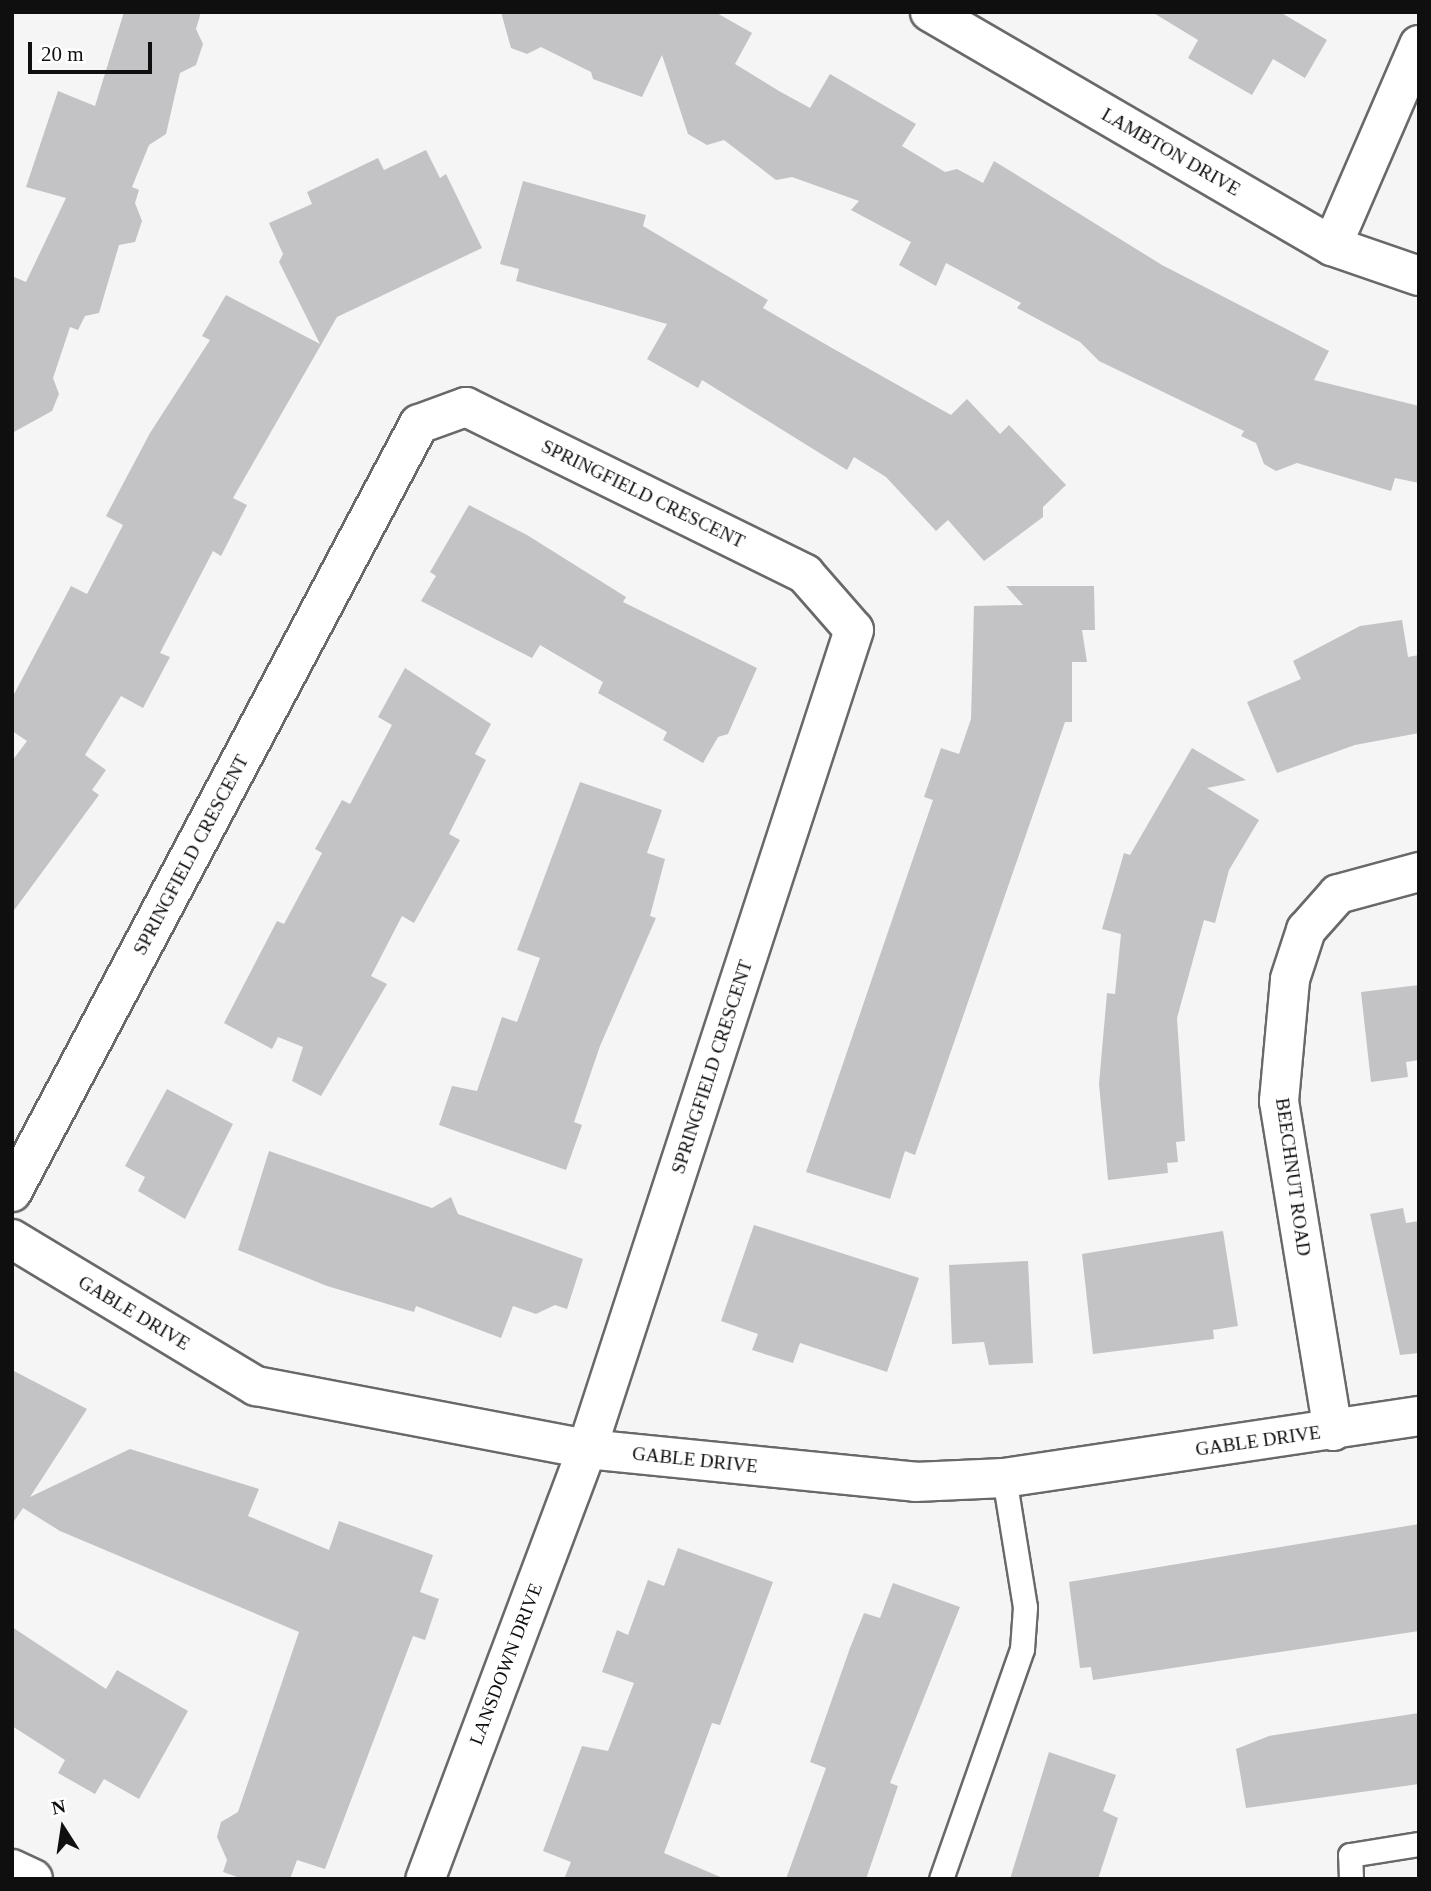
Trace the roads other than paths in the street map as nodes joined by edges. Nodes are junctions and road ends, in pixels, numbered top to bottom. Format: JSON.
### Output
{"nodes":[{"id":1,"x":930,"y":12,"type":"edge"},
{"id":2,"x":1419,"y":45,"type":"edge"},
{"id":3,"x":1332,"y":246,"type":"junction"},
{"id":4,"x":1419,"y":276,"type":"edge"},
{"id":5,"x":1419,"y":872,"type":"edge"},
{"id":6,"x":12,"y":1192,"type":"edge"},
{"id":7,"x":12,"y":1239,"type":"edge"},
{"id":8,"x":1419,"y":1416,"type":"edge"},
{"id":9,"x":1333,"y":1430,"type":"junction"},
{"id":10,"x":587,"y":1449,"type":"junction"},
{"id":11,"x":1004,"y":1478,"type":"junction"},
{"id":12,"x":1419,"y":1844,"type":"edge"},
{"id":13,"x":12,"y":1870,"type":"edge"},
{"id":14,"x":33,"y":1879,"type":"edge"},
{"id":15,"x":425,"y":1879,"type":"edge"},
{"id":16,"x":941,"y":1879,"type":"edge"},
{"id":17,"x":1351,"y":1879,"type":"edge"}],
"edges":[{"from":1,"to":3,"type":"street","name":"LAMBTON DRIVE"},
{"from":2,"to":3,"type":"street"},
{"from":3,"to":4,"type":"street","name":"LAMBTON DRIVE"},
{"from":5,"to":9,"type":"street","name":"BEECHNUT ROAD"},
{"from":6,"to":10,"type":"street","name":"SPRINGFIELD CRESCENT"},
{"from":7,"to":10,"type":"street","name":"GABLE DRIVE"},
{"from":8,"to":9,"type":"street","name":"GABLE DRIVE"},
{"from":9,"to":11,"type":"street","name":"GABLE DRIVE"},
{"from":10,"to":11,"type":"street","name":"GABLE DRIVE"},
{"from":10,"to":15,"type":"street","name":"LANSDOWN DRIVE"},
{"from":11,"to":16,"type":"lane"},
{"from":12,"to":17,"type":"lane"},
{"from":13,"to":14,"type":"street"}]}
